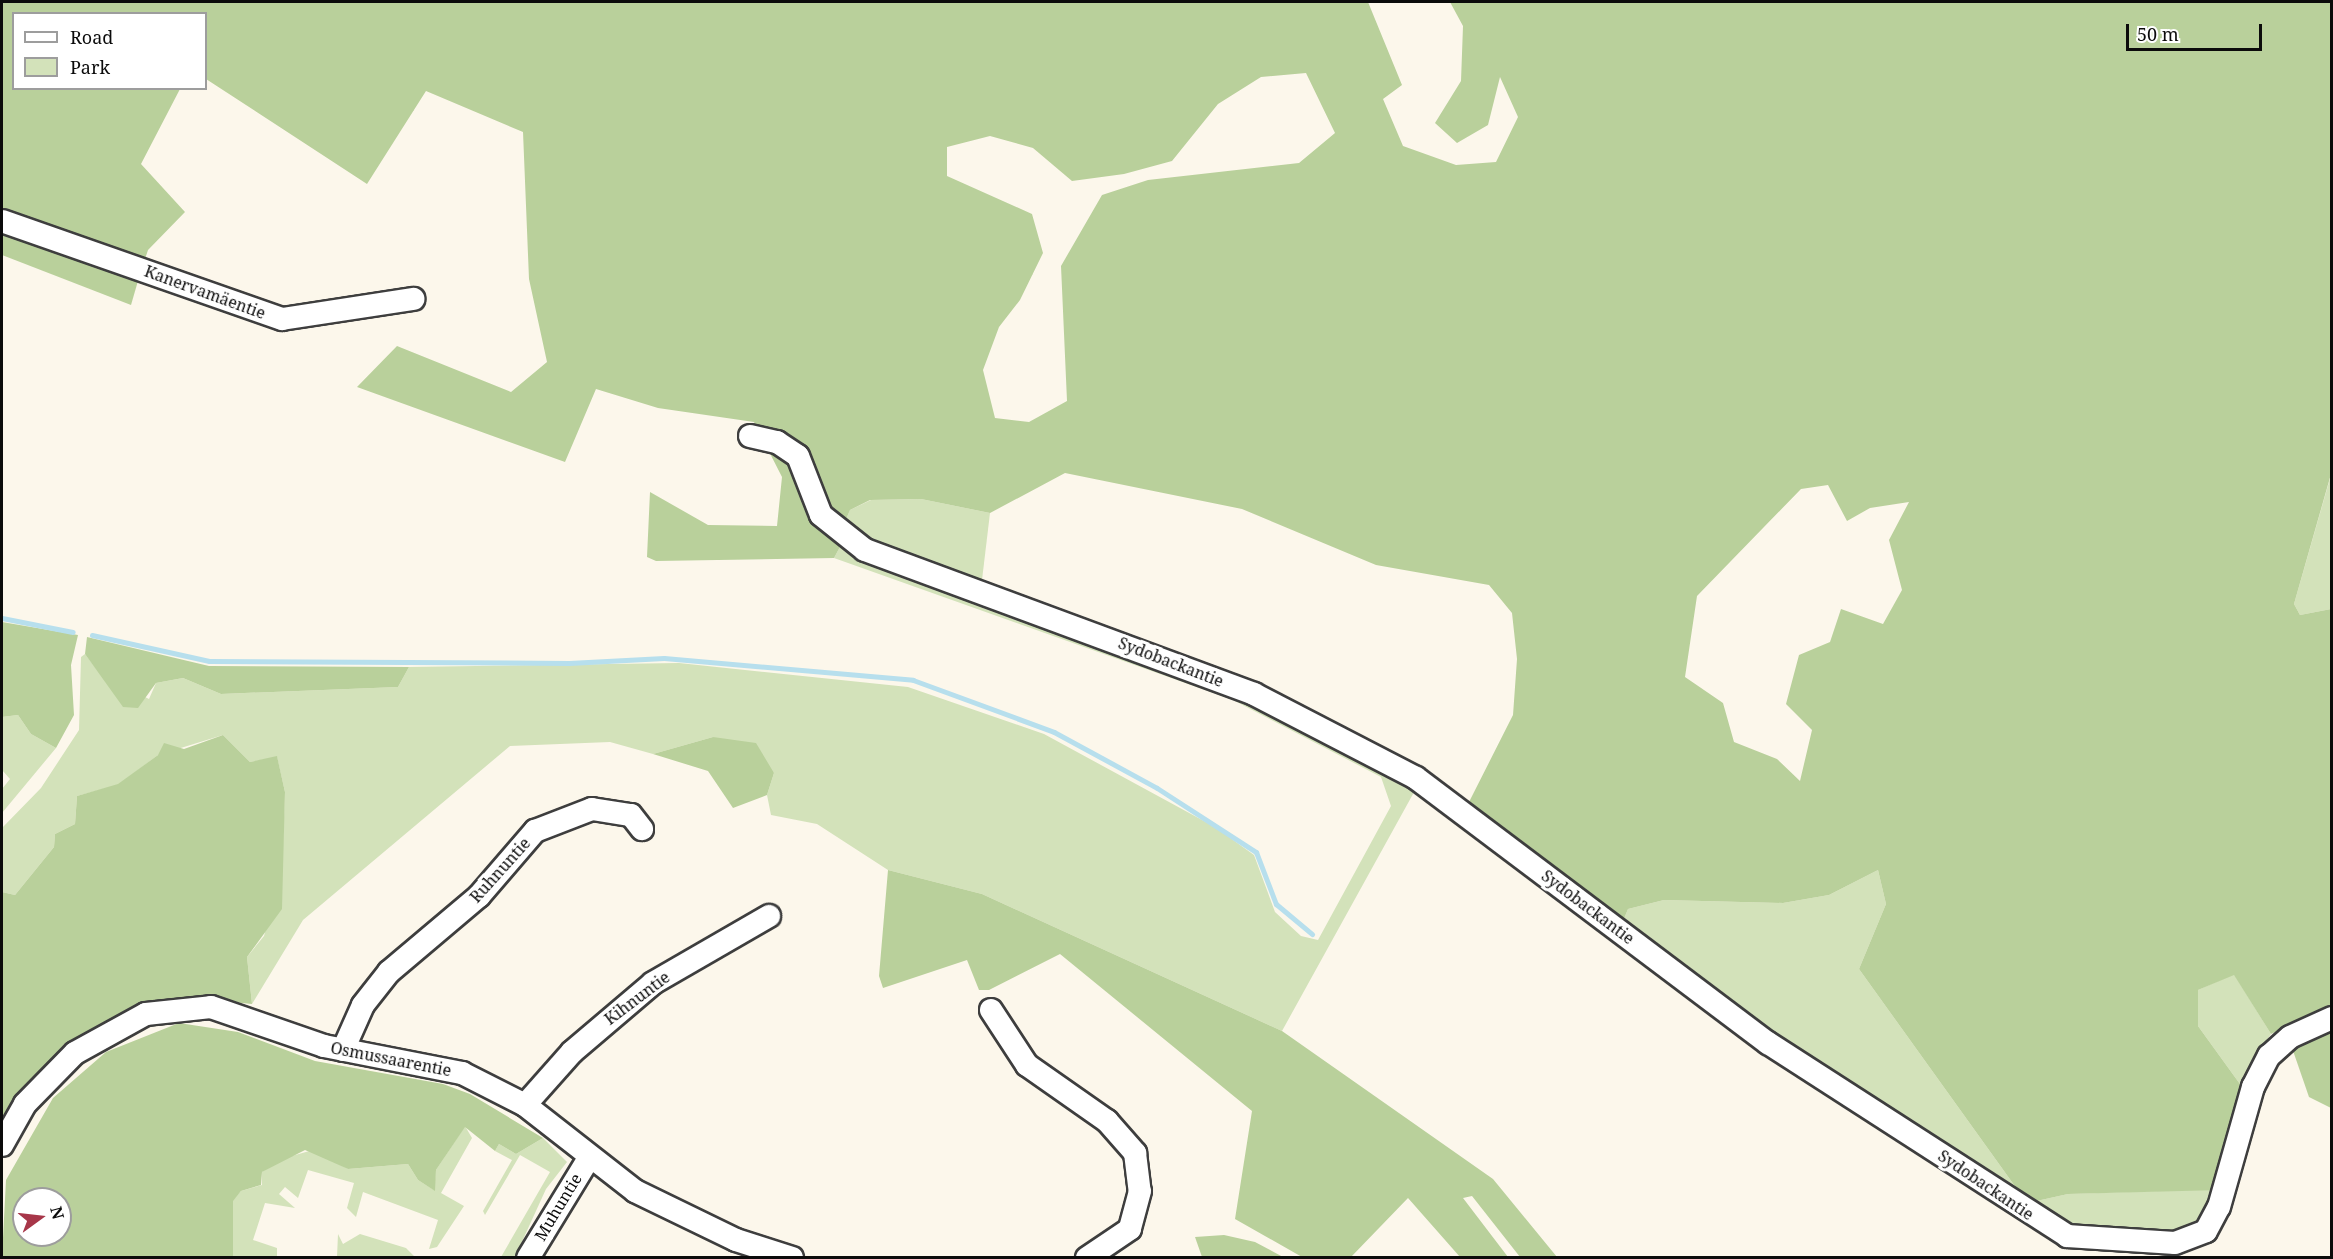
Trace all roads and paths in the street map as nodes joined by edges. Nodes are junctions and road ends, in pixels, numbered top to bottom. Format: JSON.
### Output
{"nodes":[{"id":1,"x":2,"y":221,"type":"edge"},
{"id":2,"x":413,"y":299,"type":"dead end"},
{"id":3,"x":750,"y":436,"type":"dead end"},
{"id":4,"x":642,"y":829,"type":"dead end"},
{"id":5,"x":769,"y":916,"type":"dead end"},
{"id":6,"x":991,"y":1010,"type":"dead end"},
{"id":7,"x":2331,"y":1018,"type":"edge"},
{"id":8,"x":344,"y":1050,"type":"junction"},
{"id":9,"x":525,"y":1105,"type":"junction"},
{"id":10,"x":2,"y":1145,"type":"edge"},
{"id":11,"x":589,"y":1158,"type":"junction"},
{"id":12,"x":528,"y":1257,"type":"edge"},
{"id":13,"x":792,"y":1257,"type":"edge"},
{"id":14,"x":1087,"y":1257,"type":"edge"}],
"edges":[{"from":1,"to":2,"type":"street","name":"Kanervamäentie"},
{"from":3,"to":7,"type":"street","name":"Sydobackantie"},
{"from":4,"to":8,"type":"street","name":"Ruhnuntie"},
{"from":5,"to":9,"type":"street","name":"Kihnuntie"},
{"from":6,"to":14,"type":"street"},
{"from":8,"to":9,"type":"street","name":"Osmussaarentie"},
{"from":8,"to":10,"type":"street","name":"Osmussaarentie"},
{"from":9,"to":11,"type":"street","name":"Osmussaarentie"},
{"from":11,"to":12,"type":"street","name":"Muhuntie"},
{"from":11,"to":13,"type":"street","name":"Osmussaarentie"}]}
